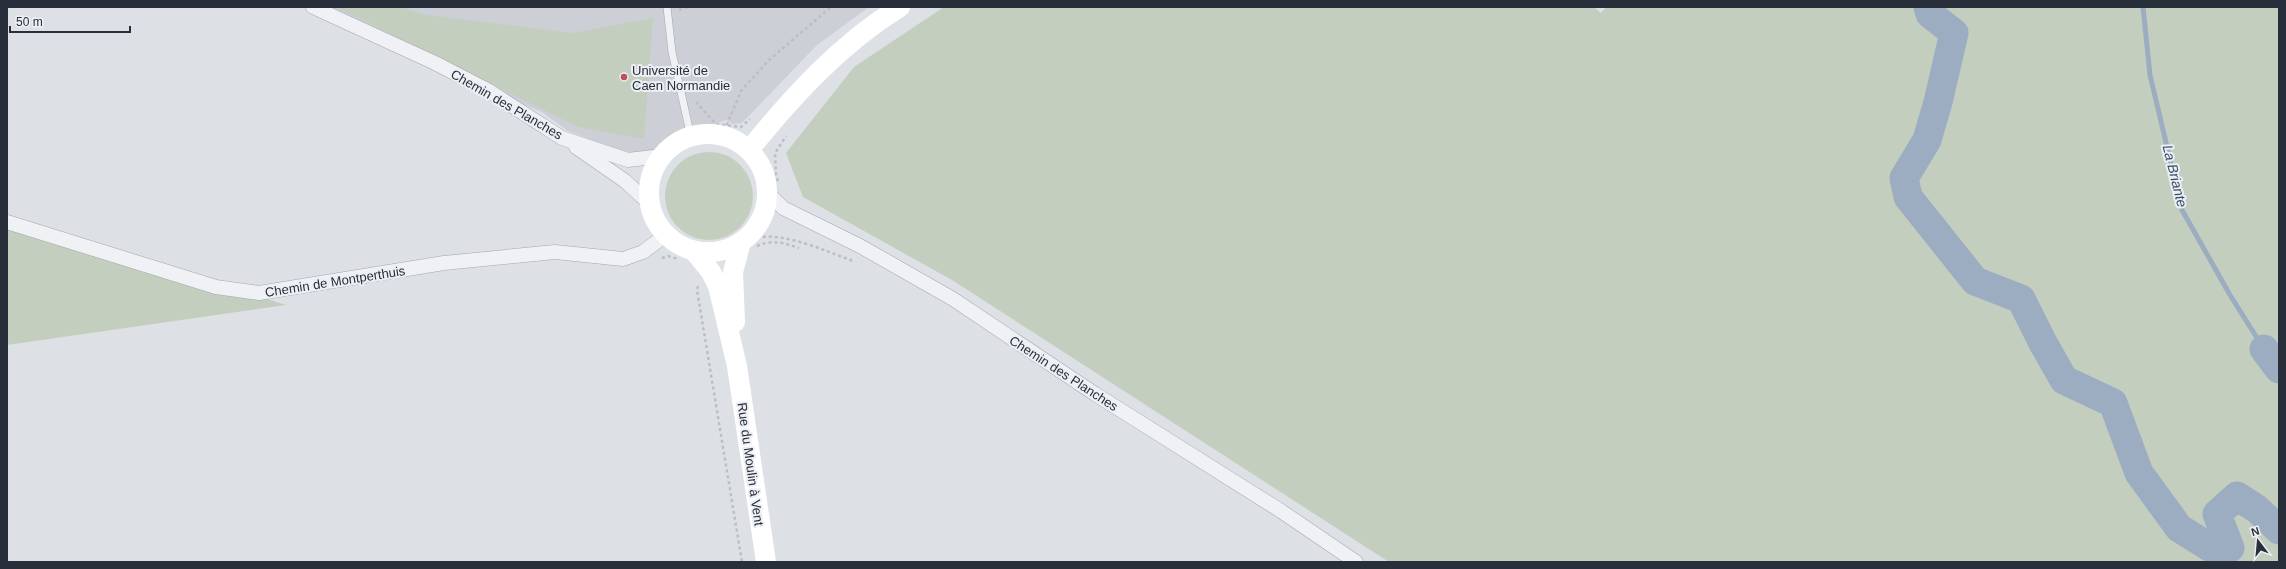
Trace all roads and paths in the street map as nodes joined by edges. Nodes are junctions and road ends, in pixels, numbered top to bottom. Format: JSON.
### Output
{"nodes":[{"id":1,"x":314,"y":7,"type":"edge"},
{"id":2,"x":667,"y":7,"type":"edge"},
{"id":3,"x":688,"y":7,"type":"edge"},
{"id":4,"x":831,"y":7,"type":"edge"},
{"id":5,"x":900,"y":7,"type":"edge"},
{"id":6,"x":676,"y":9,"type":"edge"},
{"id":7,"x":677,"y":17,"type":"dead end"},
{"id":8,"x":693,"y":97,"type":"dead end"},
{"id":9,"x":752,"y":117,"type":"dead end"},
{"id":10,"x":790,"y":130,"type":"dead end"},
{"id":11,"x":724,"y":131,"type":"junction"},
{"id":12,"x":691,"y":136,"type":"junction"},
{"id":13,"x":562,"y":138,"type":"junction"},
{"id":14,"x":749,"y":150,"type":"junction"},
{"id":15,"x":662,"y":156,"type":"junction"},
{"id":16,"x":774,"y":190,"type":"junction"},
{"id":17,"x":650,"y":204,"type":"junction"},
{"id":18,"x":7,"y":222,"type":"edge"},
{"id":19,"x":666,"y":235,"type":"junction"},
{"id":20,"x":748,"y":245,"type":"junction"},
{"id":21,"x":799,"y":248,"type":"dead end"},
{"id":22,"x":694,"y":251,"type":"junction"},
{"id":23,"x":836,"y":255,"type":"dead end"},
{"id":24,"x":700,"y":283,"type":"dead end"},
{"id":25,"x":737,"y":366,"type":"junction"},
{"id":26,"x":742,"y":562,"type":"edge"},
{"id":27,"x":766,"y":562,"type":"edge"},
{"id":28,"x":1356,"y":562,"type":"edge"}],
"edges":[{"from":1,"to":13,"type":"street","name":"Chemin des Planches"},
{"from":2,"to":12,"type":"lane"},
{"from":3,"to":6,"type":"path"},
{"from":4,"to":11,"type":"path"},
{"from":5,"to":14,"type":"main road"},
{"from":6,"to":7,"type":"path"},
{"from":8,"to":11,"type":"path"},
{"from":9,"to":11,"type":"path"},
{"from":10,"to":16,"type":"path"},
{"from":11,"to":12,"type":"main road"},
{"from":11,"to":14,"type":"main road"},
{"from":12,"to":15,"type":"main road"},
{"from":13,"to":15,"type":"street","name":"Chemin des Planches"},
{"from":13,"to":17,"type":"street"},
{"from":14,"to":16,"type":"main road"},
{"from":15,"to":17,"type":"main road"},
{"from":16,"to":20,"type":"main road"},
{"from":16,"to":28,"type":"street","name":"Chemin des Planches"},
{"from":17,"to":19,"type":"main road"},
{"from":18,"to":19,"type":"street","name":"Chemin de Montperthuis"},
{"from":19,"to":22,"type":"main road"},
{"from":20,"to":21,"type":"path"},
{"from":20,"to":22,"type":"main road"},
{"from":20,"to":23,"type":"path"},
{"from":20,"to":25,"type":"main road"},
{"from":22,"to":25,"type":"main road"},
{"from":24,"to":26,"type":"path"},
{"from":25,"to":27,"type":"main road","name":"Rue du Moulin à Vent"}]}
